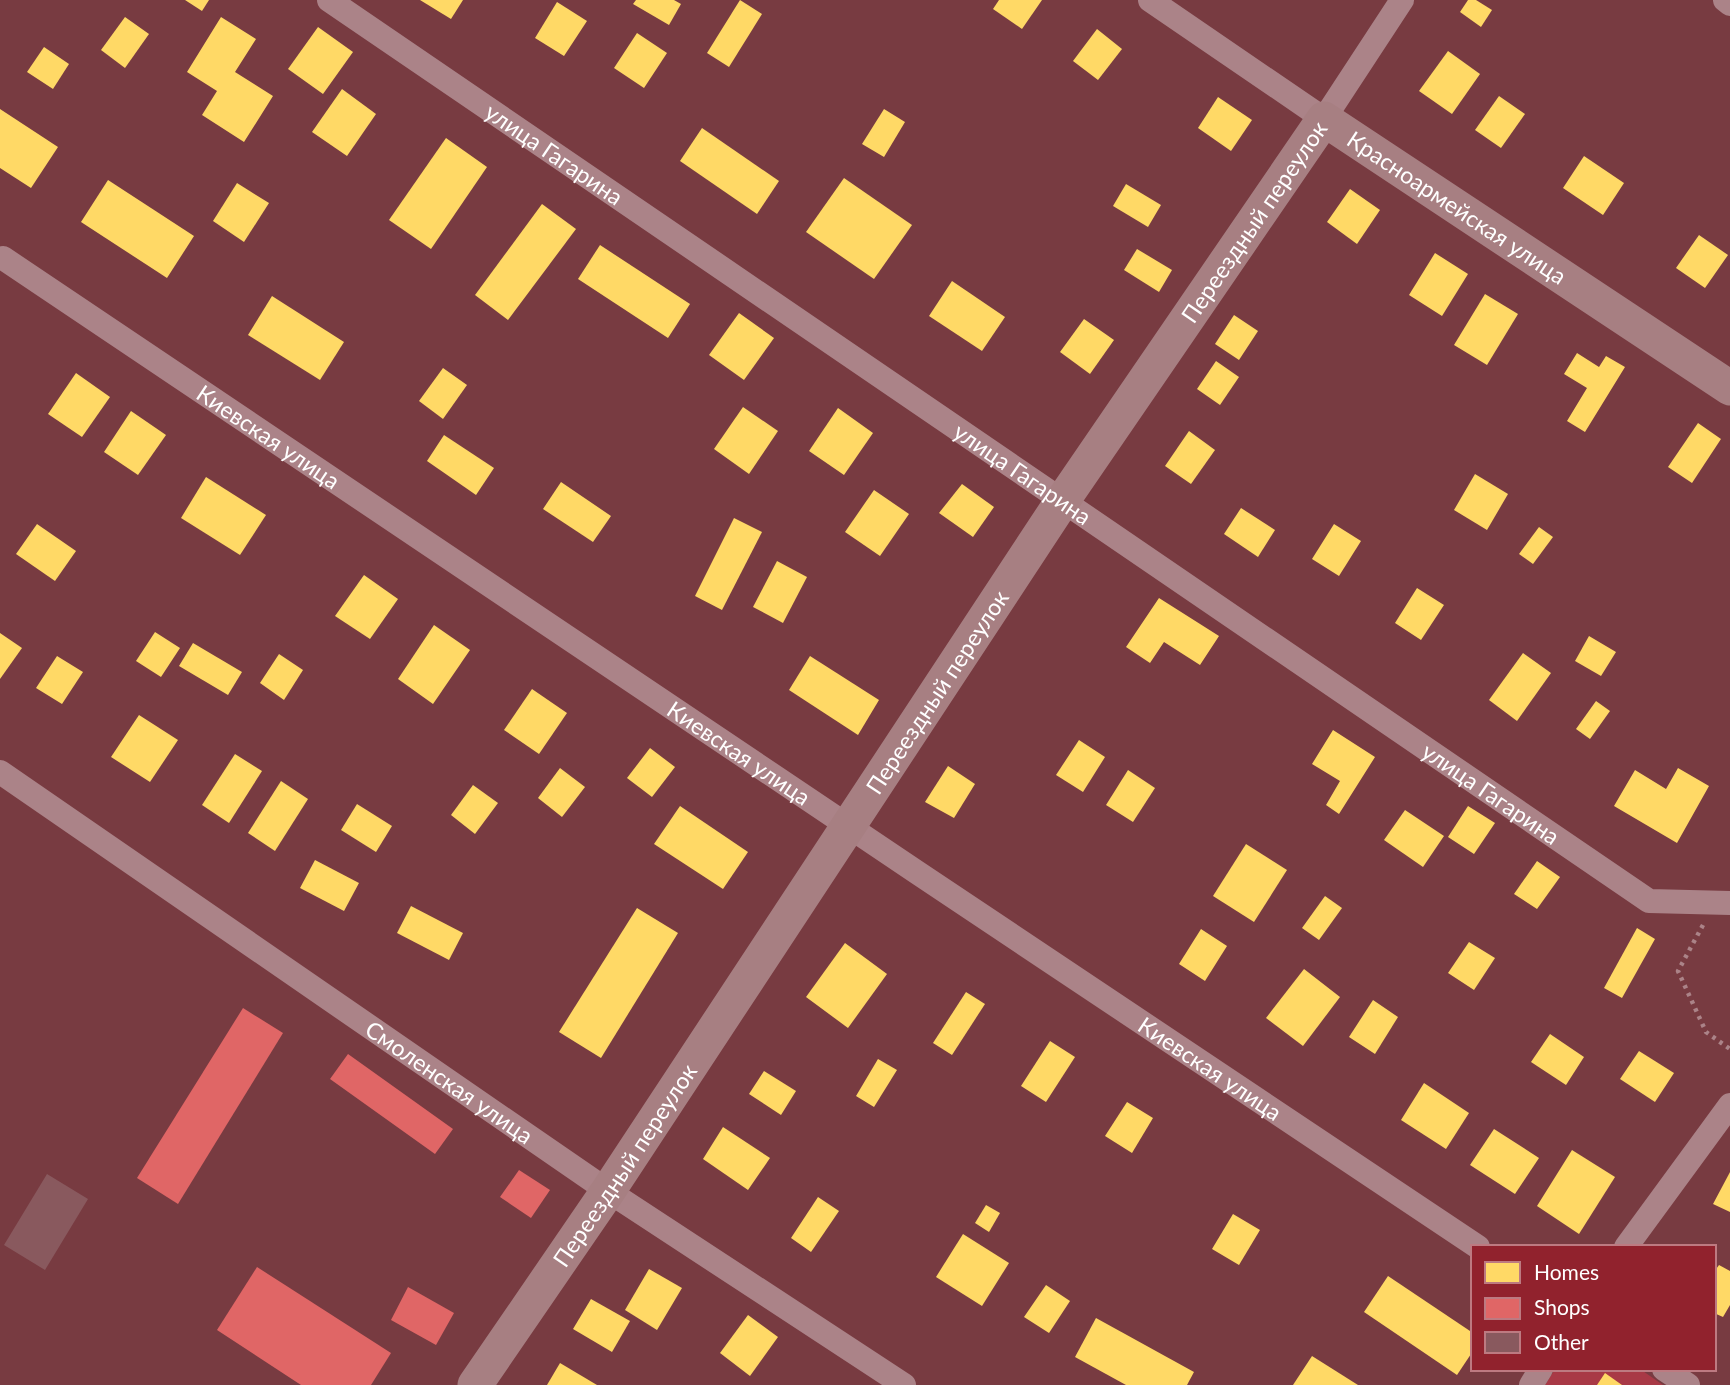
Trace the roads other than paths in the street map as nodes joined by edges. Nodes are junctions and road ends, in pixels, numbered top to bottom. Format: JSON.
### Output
{"nodes":[{"id":1,"x":329,"y":0,"type":"edge"},
{"id":2,"x":1150,"y":0,"type":"edge"},
{"id":3,"x":1402,"y":0,"type":"edge"},
{"id":4,"x":1725,"y":0,"type":"edge"},
{"id":5,"x":1730,"y":4,"type":"edge"},
{"id":6,"x":1324,"y":119,"type":"junction"},
{"id":7,"x":3,"y":258,"type":"dead end"},
{"id":8,"x":1730,"y":388,"type":"edge"},
{"id":9,"x":1063,"y":500,"type":"junction"},
{"id":10,"x":0,"y":772,"type":"edge"},
{"id":11,"x":849,"y":826,"type":"junction"},
{"id":12,"x":1723,"y":903,"type":"edge"},
{"id":13,"x":1730,"y":1105,"type":"edge"},
{"id":14,"x":608,"y":1191,"type":"junction"},
{"id":15,"x":1475,"y":1245,"type":"edge"},
{"id":16,"x":1627,"y":1245,"type":"edge"},
{"id":17,"x":1667,"y":1371,"type":"edge"},
{"id":18,"x":475,"y":1385,"type":"edge"},
{"id":19,"x":904,"y":1385,"type":"edge"},
{"id":20,"x":1688,"y":1385,"type":"edge"}],
"edges":[{"from":1,"to":9,"type":"street","name":"улица Гагарина"},
{"from":2,"to":6,"type":"street","name":"Красноармейская улица"},
{"from":3,"to":6,"type":"street","name":"Переездный переулок"},
{"from":4,"to":5,"type":"street"},
{"from":6,"to":8,"type":"street","name":"Красноармейская улица"},
{"from":6,"to":9,"type":"street","name":"Переездный переулок"},
{"from":7,"to":11,"type":"street","name":"Киевская улица"},
{"from":9,"to":11,"type":"street","name":"Переездный переулок"},
{"from":9,"to":12,"type":"street","name":"улица Гагарина"},
{"from":10,"to":14,"type":"street","name":"Смоленская улица"},
{"from":11,"to":14,"type":"street","name":"Переездный переулок"},
{"from":11,"to":15,"type":"street","name":"Киевская улица"},
{"from":13,"to":16,"type":"street"},
{"from":14,"to":18,"type":"street","name":"Переездный переулок"},
{"from":14,"to":19,"type":"street","name":"Смоленская улица"},
{"from":17,"to":20,"type":"street"}]}
